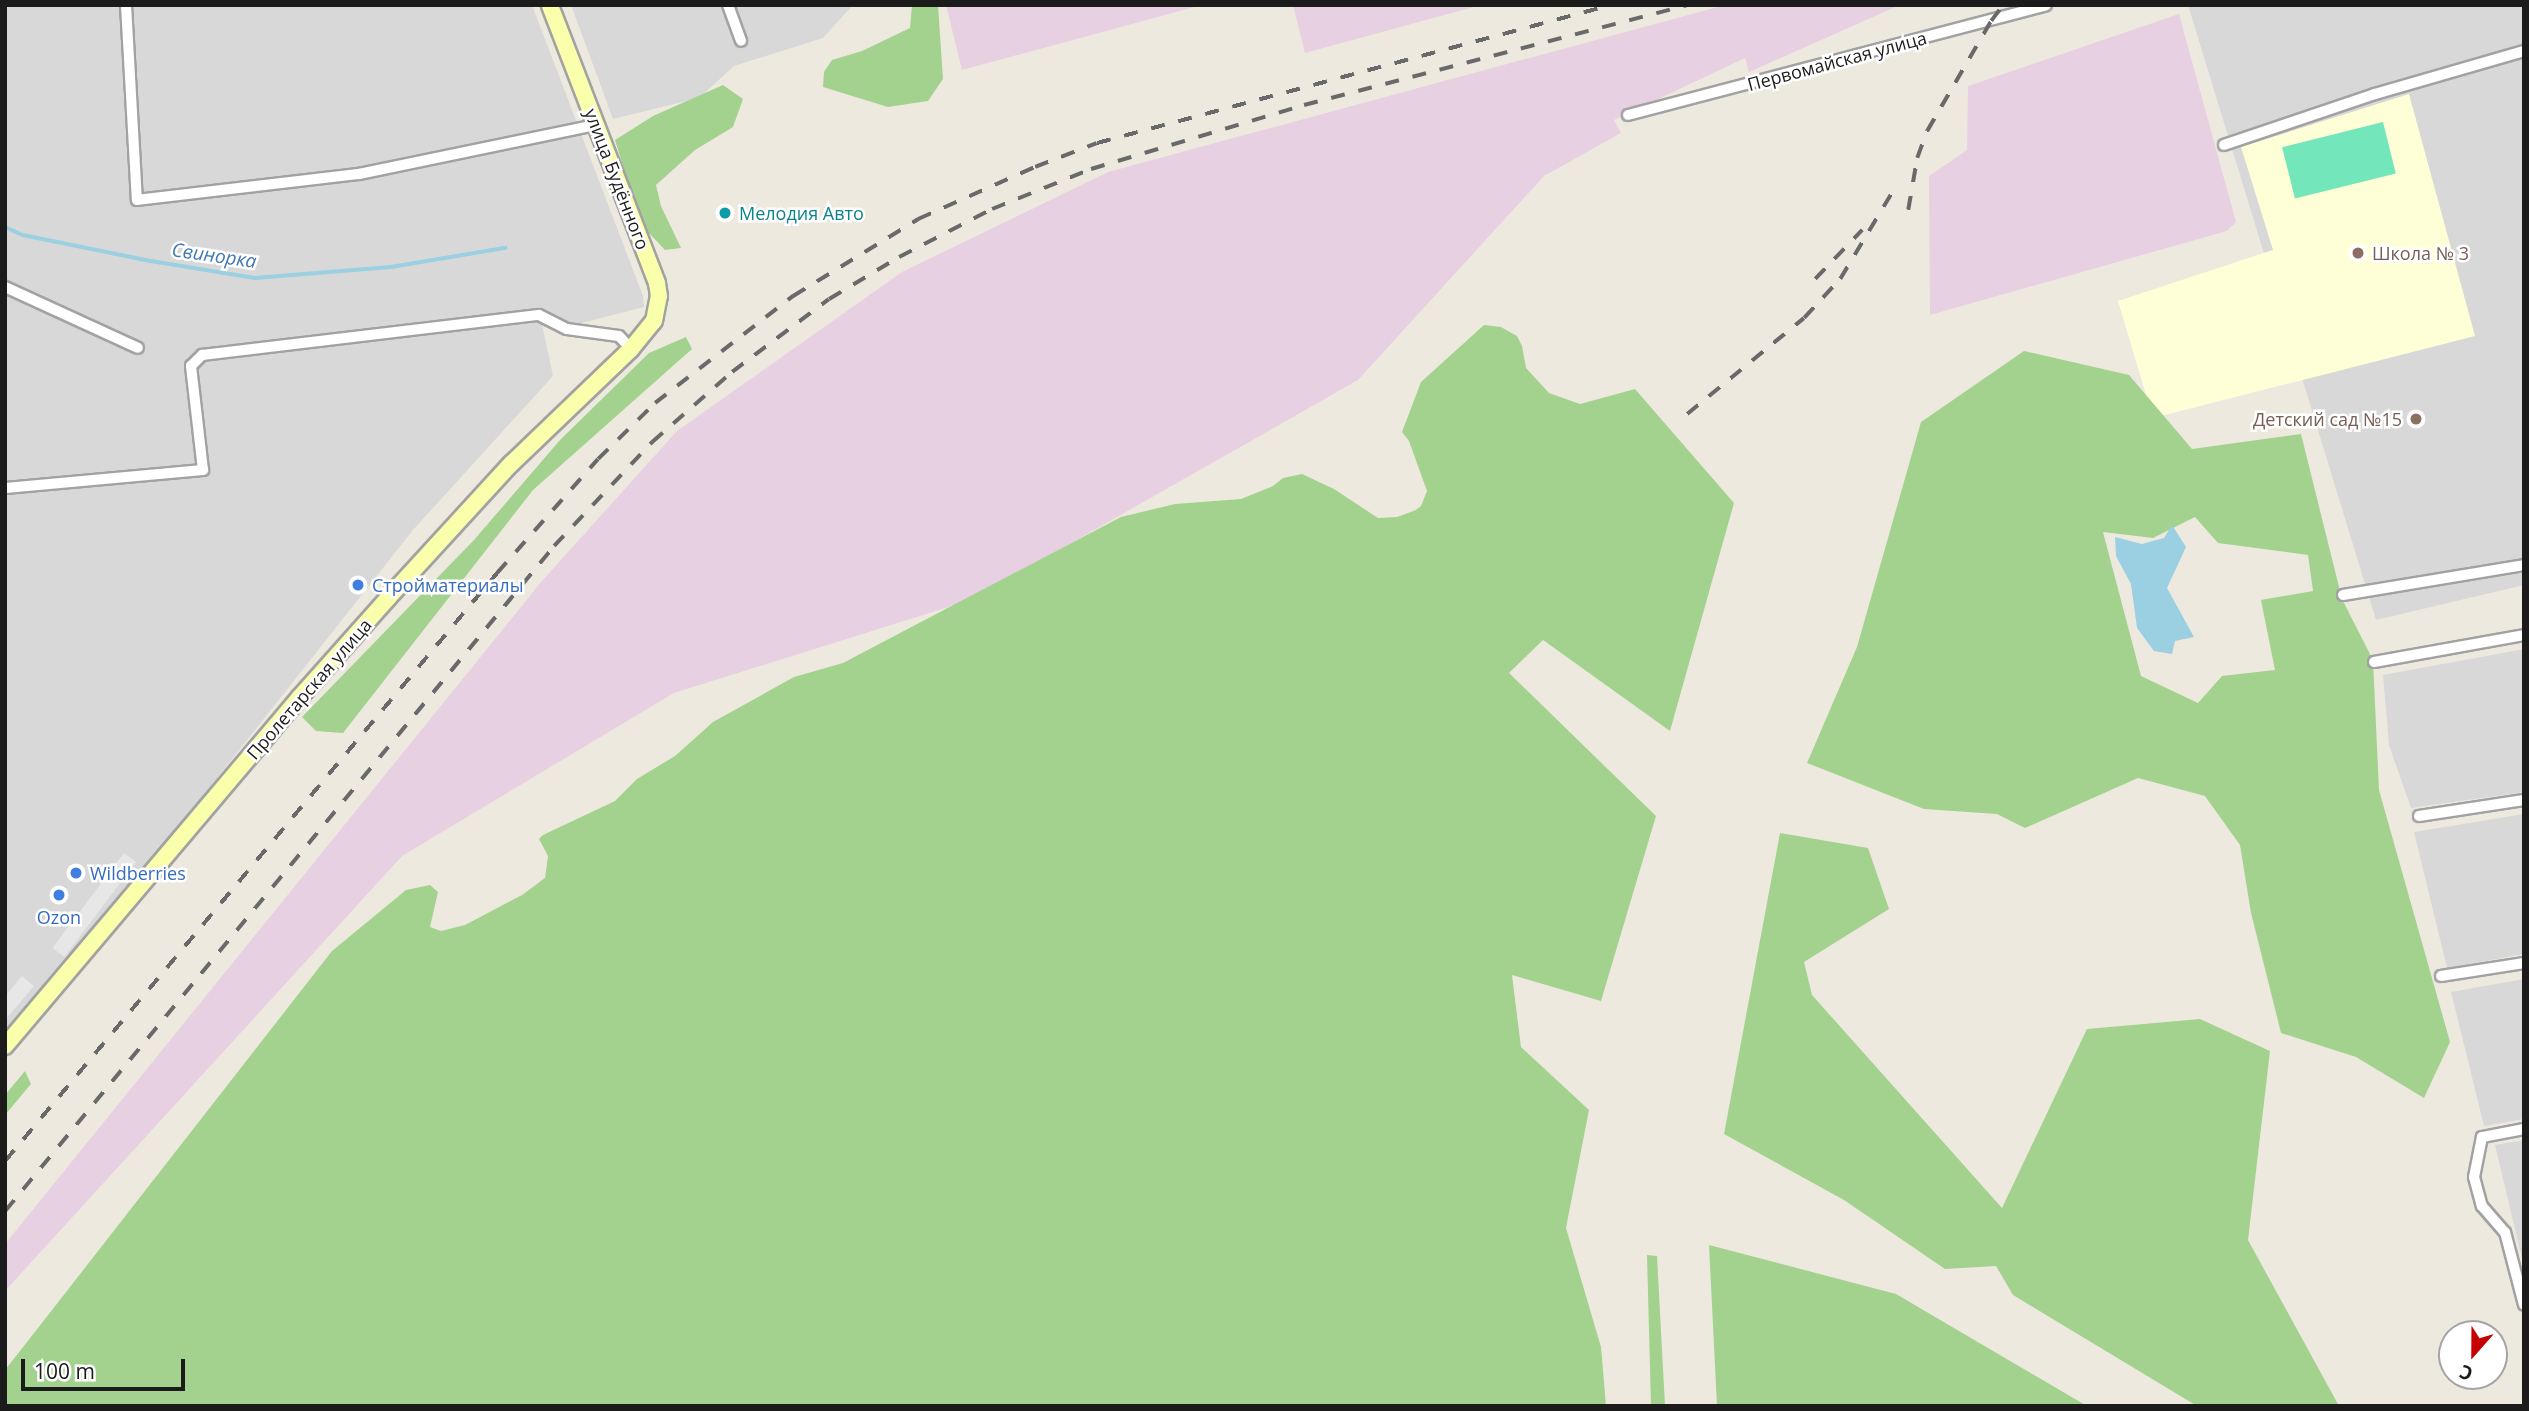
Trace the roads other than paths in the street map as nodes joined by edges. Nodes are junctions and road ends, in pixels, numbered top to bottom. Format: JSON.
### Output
{"nodes":[{"id":1,"x":126,"y":5,"type":"edge"},
{"id":2,"x":550,"y":5,"type":"edge"},
{"id":3,"x":728,"y":5,"type":"edge"},
{"id":4,"x":2046,"y":5,"type":"edge"},
{"id":5,"x":741,"y":41,"type":"dead end"},
{"id":6,"x":2524,"y":51,"type":"edge"},
{"id":7,"x":1628,"y":115,"type":"dead end"},
{"id":8,"x":596,"y":125,"type":"junction"},
{"id":9,"x":2224,"y":145,"type":"dead end"},
{"id":10,"x":5,"y":287,"type":"edge"},
{"id":11,"x":138,"y":348,"type":"dead end"},
{"id":12,"x":631,"y":349,"type":"junction"},
{"id":13,"x":5,"y":488,"type":"edge"},
{"id":14,"x":2524,"y":565,"type":"edge"},
{"id":15,"x":2343,"y":595,"type":"dead end"},
{"id":16,"x":2524,"y":635,"type":"edge"},
{"id":17,"x":2374,"y":662,"type":"dead end"},
{"id":18,"x":2524,"y":800,"type":"edge"},
{"id":19,"x":2419,"y":816,"type":"dead end"},
{"id":20,"x":2524,"y":963,"type":"edge"},
{"id":21,"x":2441,"y":976,"type":"dead end"},
{"id":22,"x":5,"y":1046,"type":"edge"},
{"id":23,"x":2524,"y":1129,"type":"edge"},
{"id":24,"x":2524,"y":1305,"type":"edge"}],
"edges":[{"from":1,"to":8,"type":"street"},
{"from":2,"to":8,"type":"main road","name":"улица Будённого"},
{"from":3,"to":5,"type":"street"},
{"from":4,"to":7,"type":"street","name":"Первомайская улица"},
{"from":6,"to":9,"type":"street"},
{"from":8,"to":12,"type":"main road","name":"улица Будённого"},
{"from":10,"to":11,"type":"street"},
{"from":12,"to":13,"type":"street"},
{"from":12,"to":22,"type":"main road","name":"Пролетарская улица"},
{"from":14,"to":15,"type":"street"},
{"from":16,"to":17,"type":"street"},
{"from":18,"to":19,"type":"street"},
{"from":20,"to":21,"type":"street"},
{"from":23,"to":24,"type":"street"}]}
